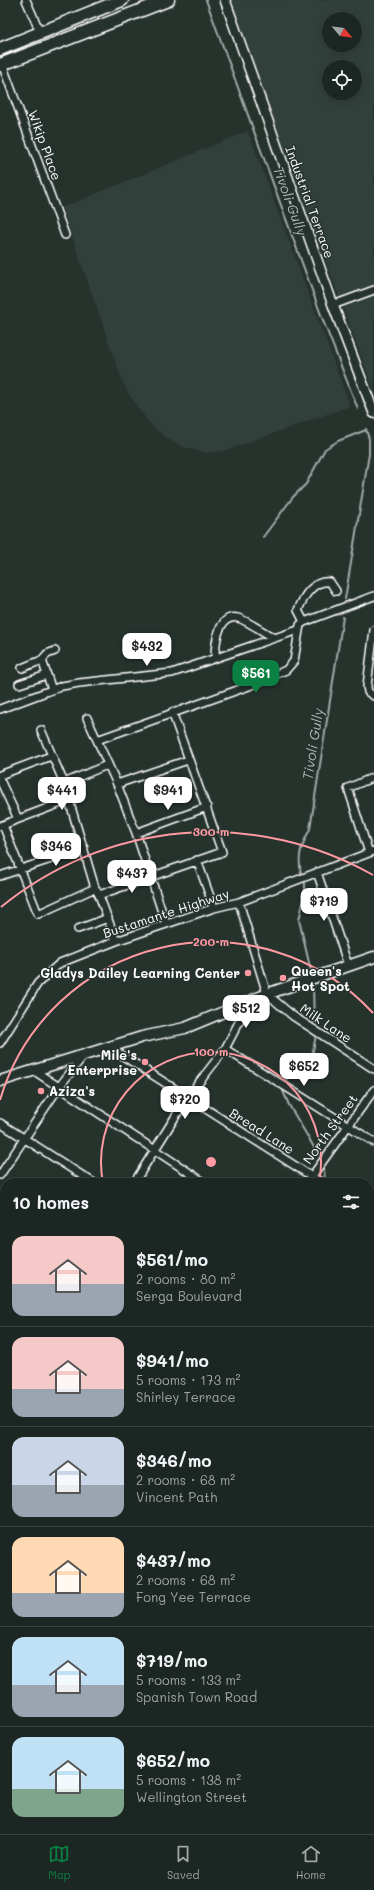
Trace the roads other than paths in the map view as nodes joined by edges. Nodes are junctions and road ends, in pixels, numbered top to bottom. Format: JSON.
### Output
{"nodes":[{"id":1,"x":26,"y":0,"type":"edge"},
{"id":2,"x":122,"y":0,"type":"edge"},
{"id":3,"x":168,"y":0,"type":"edge"},
{"id":4,"x":225,"y":0,"type":"edge"},
{"id":5,"x":40,"y":32,"type":"junction"},
{"id":6,"x":0,"y":49,"type":"edge"},
{"id":7,"x":1,"y":65,"type":"edge"},
{"id":8,"x":65,"y":235,"type":"dead end"},
{"id":9,"x":374,"y":290,"type":"edge"},
{"id":10,"x":333,"y":305,"type":"junction"},
{"id":11,"x":374,"y":412,"type":"edge"},
{"id":12,"x":336,"y":591,"type":"dead end"},
{"id":13,"x":374,"y":596,"type":"edge"},
{"id":14,"x":304,"y":622,"type":"junction"},
{"id":15,"x":298,"y":630,"type":"junction"},
{"id":16,"x":374,"y":630,"type":"edge"},
{"id":17,"x":274,"y":638,"type":"junction"},
{"id":18,"x":55,"y":651,"type":"dead end"},
{"id":19,"x":215,"y":658,"type":"junction"},
{"id":20,"x":42,"y":660,"type":"junction"},
{"id":21,"x":22,"y":668,"type":"dead end"},
{"id":22,"x":46,"y":675,"type":"junction"},
{"id":23,"x":19,"y":684,"type":"dead end"},
{"id":24,"x":52,"y":690,"type":"junction"},
{"id":25,"x":374,"y":696,"type":"edge"},
{"id":26,"x":0,"y":709,"type":"edge"},
{"id":27,"x":172,"y":712,"type":"junction"},
{"id":28,"x":87,"y":718,"type":"dead end"},
{"id":29,"x":41,"y":730,"type":"dead end"},
{"id":30,"x":97,"y":740,"type":"junction"},
{"id":31,"x":52,"y":756,"type":"junction"},
{"id":32,"x":188,"y":760,"type":"junction"},
{"id":33,"x":107,"y":764,"type":"junction"},
{"id":34,"x":0,"y":775,"type":"edge"},
{"id":35,"x":374,"y":777,"type":"edge"},
{"id":36,"x":0,"y":780,"type":"edge"},
{"id":37,"x":64,"y":782,"type":"junction"},
{"id":38,"x":117,"y":784,"type":"junction"},
{"id":39,"x":69,"y":800,"type":"junction"},
{"id":40,"x":207,"y":806,"type":"junction"},
{"id":41,"x":18,"y":819,"type":"junction"},
{"id":42,"x":1,"y":825,"type":"edge"},
{"id":43,"x":136,"y":833,"type":"junction"},
{"id":44,"x":84,"y":848,"type":"junction"},
{"id":45,"x":371,"y":852,"type":"edge"},
{"id":46,"x":197,"y":860,"type":"junction"},
{"id":47,"x":21,"y":868,"type":"junction"},
{"id":48,"x":318,"y":872,"type":"junction"},
{"id":49,"x":0,"y":876,"type":"edge"},
{"id":50,"x":150,"y":878,"type":"junction"},
{"id":51,"x":95,"y":888,"type":"junction"},
{"id":52,"x":99,"y":895,"type":"junction"},
{"id":53,"x":239,"y":902,"type":"junction"},
{"id":54,"x":214,"y":908,"type":"junction"},
{"id":55,"x":108,"y":918,"type":"junction"},
{"id":56,"x":166,"y":924,"type":"junction"},
{"id":57,"x":78,"y":929,"type":"dead end"},
{"id":58,"x":116,"y":940,"type":"junction"},
{"id":59,"x":374,"y":957,"type":"edge"},
{"id":60,"x":348,"y":965,"type":"junction"},
{"id":61,"x":267,"y":994,"type":"junction"},
{"id":62,"x":250,"y":1001,"type":"junction"},
{"id":63,"x":0,"y":1043,"type":"edge"},
{"id":64,"x":109,"y":1048,"type":"junction"},
{"id":65,"x":224,"y":1049,"type":"junction"},
{"id":66,"x":84,"y":1055,"type":"junction"},
{"id":67,"x":374,"y":1069,"type":"edge"},
{"id":68,"x":33,"y":1070,"type":"junction"},
{"id":69,"x":0,"y":1081,"type":"edge"},
{"id":70,"x":59,"y":1087,"type":"junction"},
{"id":71,"x":374,"y":1090,"type":"edge"},
{"id":72,"x":187,"y":1098,"type":"junction"},
{"id":73,"x":0,"y":1123,"type":"edge"},
{"id":74,"x":349,"y":1126,"type":"junction"},
{"id":75,"x":25,"y":1138,"type":"junction"},
{"id":76,"x":374,"y":1142,"type":"edge"},
{"id":77,"x":155,"y":1150,"type":"junction"},
{"id":78,"x":0,"y":1175,"type":"edge"},
{"id":79,"x":311,"y":1176,"type":"junction"},
{"id":80,"x":86,"y":1178,"type":"edge"},
{"id":81,"x":137,"y":1178,"type":"edge"},
{"id":82,"x":198,"y":1178,"type":"edge"},
{"id":83,"x":314,"y":1178,"type":"edge"}],
"edges":[{"from":1,"to":5,"type":"street"},
{"from":2,"to":5,"type":"highway"},
{"from":3,"to":7,"type":"highway"},
{"from":4,"to":10,"type":"street","name":"Industrial Terrace"},
{"from":5,"to":6,"type":"highway"},
{"from":7,"to":8,"type":"street","name":"Wikip Place"},
{"from":9,"to":10,"type":"street"},
{"from":10,"to":11,"type":"street","name":"Industrial Terrace"},
{"from":12,"to":14,"type":"street"},
{"from":13,"to":14,"type":"street"},
{"from":14,"to":15,"type":"street"},
{"from":15,"to":17,"type":"street"},
{"from":15,"to":27,"type":"street"},
{"from":16,"to":25,"type":"street"},
{"from":17,"to":19,"type":"street"},
{"from":17,"to":19,"type":"street"},
{"from":18,"to":20,"type":"street"},
{"from":19,"to":24,"type":"street"},
{"from":20,"to":21,"type":"street"},
{"from":20,"to":22,"type":"street"},
{"from":22,"to":23,"type":"street"},
{"from":22,"to":24,"type":"street"},
{"from":24,"to":26,"type":"street"},
{"from":27,"to":30,"type":"street"},
{"from":27,"to":32,"type":"street"},
{"from":28,"to":30,"type":"street"},
{"from":29,"to":31,"type":"street"},
{"from":30,"to":33,"type":"street"},
{"from":31,"to":34,"type":"street"},
{"from":31,"to":37,"type":"street"},
{"from":32,"to":38,"type":"street"},
{"from":32,"to":40,"type":"street"},
{"from":33,"to":37,"type":"street"},
{"from":33,"to":38,"type":"street"},
{"from":35,"to":45,"type":"street"},
{"from":36,"to":41,"type":"street"},
{"from":37,"to":39,"type":"street"},
{"from":38,"to":43,"type":"street"},
{"from":39,"to":41,"type":"street"},
{"from":39,"to":44,"type":"street"},
{"from":40,"to":43,"type":"street"},
{"from":40,"to":46,"type":"street"},
{"from":41,"to":42,"type":"street"},
{"from":42,"to":47,"type":"street"},
{"from":43,"to":50,"type":"street"},
{"from":44,"to":47,"type":"street"},
{"from":44,"to":51,"type":"street"},
{"from":45,"to":48,"type":"street","name":"Bustamante Highway"},
{"from":46,"to":50,"type":"street"},
{"from":46,"to":54,"type":"street"},
{"from":47,"to":49,"type":"street"},
{"from":47,"to":51,"type":"street"},
{"from":48,"to":53,"type":"street","name":"Bustamante Highway"},
{"from":48,"to":60,"type":"street"},
{"from":50,"to":52,"type":"street"},
{"from":50,"to":56,"type":"street"},
{"from":51,"to":52,"type":"street"},
{"from":52,"to":55,"type":"street"},
{"from":53,"to":54,"type":"street","name":"Bustamante Highway"},
{"from":53,"to":61,"type":"street"},
{"from":54,"to":56,"type":"street","name":"Bustamante Highway"},
{"from":55,"to":57,"type":"street"},
{"from":55,"to":58,"type":"street"},
{"from":56,"to":58,"type":"street","name":"Bustamante Highway"},
{"from":58,"to":63,"type":"street","name":"Bustamante Highway"},
{"from":59,"to":60,"type":"main road"},
{"from":60,"to":61,"type":"main road"},
{"from":61,"to":62,"type":"main road"},
{"from":61,"to":67,"type":"street","name":"Milk Lane"},
{"from":62,"to":64,"type":"main road"},
{"from":62,"to":65,"type":"street"},
{"from":64,"to":66,"type":"main road"},
{"from":64,"to":72,"type":"street","name":"Bread Lane"},
{"from":65,"to":72,"type":"street"},
{"from":65,"to":74,"type":"street"},
{"from":66,"to":68,"type":"main road"},
{"from":66,"to":70,"type":"street"},
{"from":68,"to":69,"type":"main road"},
{"from":68,"to":70,"type":"street"},
{"from":70,"to":75,"type":"street"},
{"from":70,"to":77,"type":"street"},
{"from":71,"to":74,"type":"street","name":"North Street"},
{"from":72,"to":77,"type":"street"},
{"from":72,"to":79,"type":"street","name":"Bread Lane"},
{"from":73,"to":75,"type":"street"},
{"from":74,"to":76,"type":"street"},
{"from":74,"to":79,"type":"street","name":"North Street"},
{"from":75,"to":78,"type":"street"},
{"from":75,"to":80,"type":"street"},
{"from":77,"to":81,"type":"street"},
{"from":77,"to":82,"type":"street"},
{"from":79,"to":83,"type":"street","name":"Bread Lane"}]}
